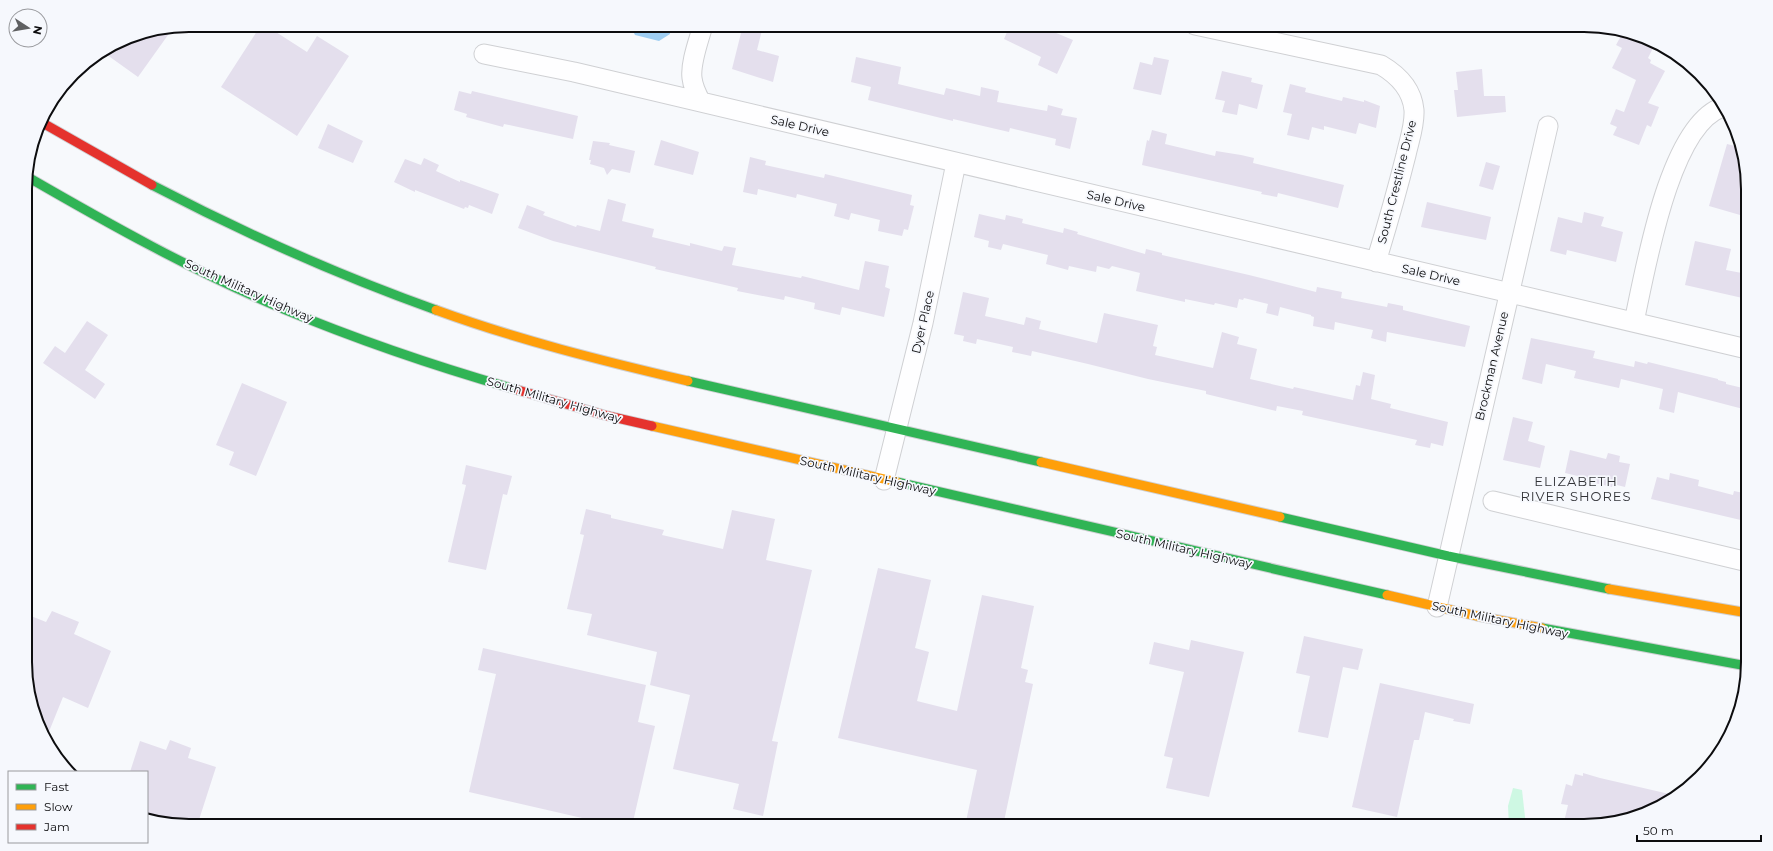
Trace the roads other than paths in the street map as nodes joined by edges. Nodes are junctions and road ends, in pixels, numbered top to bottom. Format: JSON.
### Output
{"nodes":[{"id":1,"x":701,"y":32,"type":"edge"},
{"id":2,"x":1228,"y":32,"type":"edge"},
{"id":3,"x":484,"y":54,"type":"dead end"},
{"id":4,"x":701,"y":102,"type":"junction"},
{"id":5,"x":1718,"y":108,"type":"edge"},
{"id":6,"x":46,"y":125,"type":"edge"},
{"id":7,"x":1548,"y":126,"type":"dead end"},
{"id":8,"x":956,"y":163,"type":"junction"},
{"id":9,"x":32,"y":180,"type":"edge"},
{"id":10,"x":1376,"y":262,"type":"junction"},
{"id":11,"x":1509,"y":293,"type":"junction"},
{"id":12,"x":1634,"y":322,"type":"junction"},
{"id":13,"x":1741,"y":348,"type":"edge"},
{"id":14,"x":897,"y":428,"type":"junction"},
{"id":15,"x":884,"y":480,"type":"junction"},
{"id":16,"x":1492,"y":501,"type":"dead end"},
{"id":17,"x":1448,"y":556,"type":"junction"},
{"id":18,"x":1741,"y":560,"type":"edge"},
{"id":19,"x":1437,"y":607,"type":"junction"},
{"id":20,"x":1741,"y":612,"type":"edge"},
{"id":21,"x":1741,"y":665,"type":"edge"}],
"edges":[{"from":1,"to":4,"type":"street"},
{"from":2,"to":10,"type":"street","name":"South Crestline Drive"},
{"from":3,"to":4,"type":"street","name":"Sale Drive"},
{"from":4,"to":8,"type":"street","name":"Sale Drive"},
{"from":5,"to":12,"type":"street"},
{"from":6,"to":14,"type":"main road"},
{"from":7,"to":11,"type":"street","name":"Brockman Avenue"},
{"from":8,"to":10,"type":"street","name":"Sale Drive"},
{"from":8,"to":14,"type":"street","name":"Dyer Place"},
{"from":9,"to":15,"type":"main road","name":"South Military Highway"},
{"from":10,"to":11,"type":"street","name":"Sale Drive"},
{"from":11,"to":12,"type":"street","name":"Sale Drive"},
{"from":11,"to":17,"type":"street","name":"Brockman Avenue"},
{"from":12,"to":13,"type":"street","name":"Sale Drive"},
{"from":14,"to":15,"type":"street","name":"Dyer Place"},
{"from":14,"to":17,"type":"main road"},
{"from":15,"to":19,"type":"main road","name":"South Military Highway"},
{"from":16,"to":18,"type":"street"},
{"from":17,"to":19,"type":"street","name":"Brockman Avenue"},
{"from":17,"to":20,"type":"main road"},
{"from":19,"to":21,"type":"main road","name":"South Military Highway"}]}
